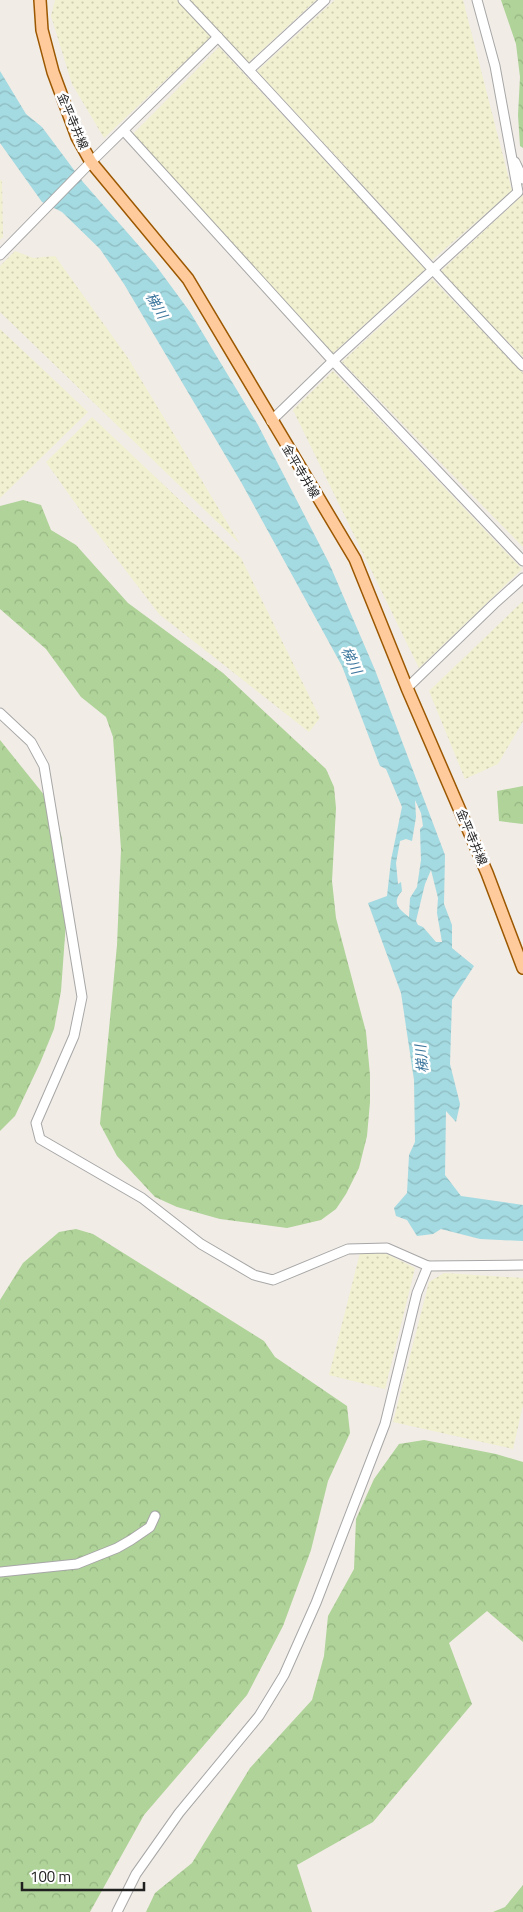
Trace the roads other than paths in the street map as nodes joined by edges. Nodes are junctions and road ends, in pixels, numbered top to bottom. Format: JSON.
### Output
{"nodes":[{"id":1,"x":40,"y":0,"type":"edge"},
{"id":2,"x":183,"y":0,"type":"edge"},
{"id":3,"x":325,"y":0,"type":"edge"},
{"id":4,"x":477,"y":0,"type":"edge"},
{"id":5,"x":218,"y":37,"type":"junction"},
{"id":6,"x":249,"y":70,"type":"junction"},
{"id":7,"x":124,"y":131,"type":"junction"},
{"id":8,"x":510,"y":153,"type":"junction"},
{"id":9,"x":91,"y":162,"type":"junction"},
{"id":10,"x":523,"y":180,"type":"edge"},
{"id":11,"x":0,"y":255,"type":"edge"},
{"id":12,"x":432,"y":270,"type":"junction"},
{"id":13,"x":333,"y":361,"type":"junction"},
{"id":14,"x":523,"y":366,"type":"edge"},
{"id":15,"x":271,"y":422,"type":"junction"},
{"id":16,"x":523,"y":561,"type":"edge"},
{"id":17,"x":523,"y":578,"type":"edge"},
{"id":18,"x":407,"y":688,"type":"junction"},
{"id":19,"x":0,"y":713,"type":"edge"},
{"id":20,"x":523,"y":968,"type":"edge"},
{"id":21,"x":523,"y":1265,"type":"edge"},
{"id":22,"x":428,"y":1266,"type":"junction"},
{"id":23,"x":155,"y":1516,"type":"dead end"},
{"id":24,"x":0,"y":1572,"type":"edge"},
{"id":25,"x":117,"y":1912,"type":"edge"}],
"edges":[{"from":1,"to":9,"type":"main road","name":"金平寺井線"},
{"from":2,"to":5,"type":"street"},
{"from":3,"to":6,"type":"street"},
{"from":4,"to":8,"type":"street"},
{"from":5,"to":6,"type":"street"},
{"from":5,"to":7,"type":"street"},
{"from":6,"to":12,"type":"street"},
{"from":7,"to":9,"type":"street"},
{"from":7,"to":13,"type":"street"},
{"from":8,"to":10,"type":"street"},
{"from":8,"to":12,"type":"street"},
{"from":9,"to":11,"type":"street"},
{"from":9,"to":15,"type":"main road","name":"金平寺井線"},
{"from":12,"to":13,"type":"street"},
{"from":12,"to":14,"type":"street"},
{"from":13,"to":15,"type":"street"},
{"from":13,"to":16,"type":"street"},
{"from":15,"to":18,"type":"main road","name":"金平寺井線"},
{"from":17,"to":18,"type":"street"},
{"from":18,"to":20,"type":"main road","name":"金平寺井線"},
{"from":19,"to":22,"type":"street"},
{"from":21,"to":22,"type":"street"},
{"from":22,"to":25,"type":"street"},
{"from":23,"to":24,"type":"street"}]}
